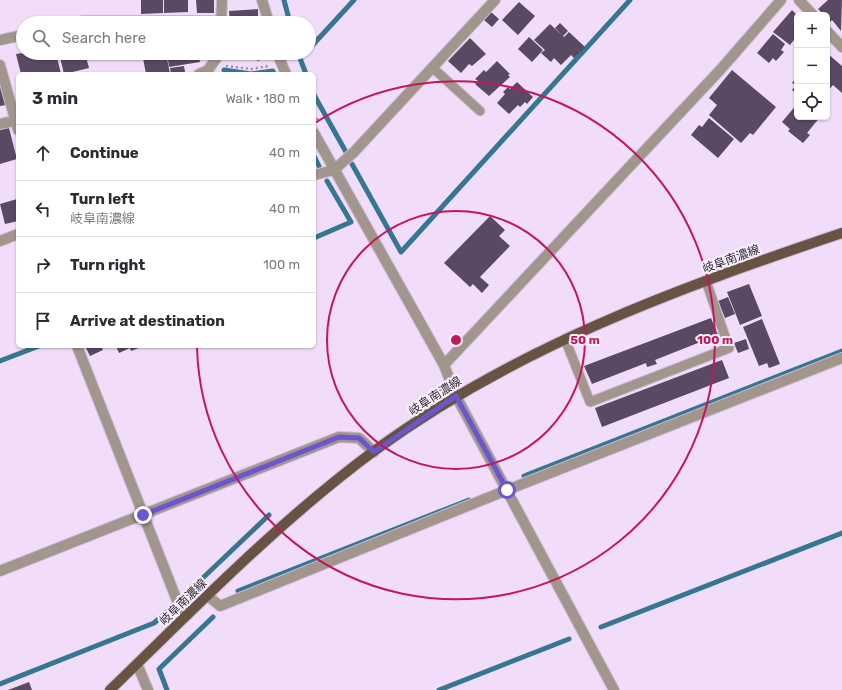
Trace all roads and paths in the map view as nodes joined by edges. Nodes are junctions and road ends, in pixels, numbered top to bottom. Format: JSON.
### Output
{"nodes":[{"id":1,"x":222,"y":0,"type":"edge"},
{"id":2,"x":262,"y":0,"type":"edge"},
{"id":3,"x":495,"y":0,"type":"edge"},
{"id":4,"x":781,"y":0,"type":"edge"},
{"id":5,"x":799,"y":0,"type":"edge"},
{"id":6,"x":810,"y":12,"type":"edge"},
{"id":7,"x":221,"y":16,"type":"edge"},
{"id":8,"x":267,"y":16,"type":"edge"},
{"id":9,"x":830,"y":34,"type":"edge"},
{"id":10,"x":16,"y":37,"type":"edge"},
{"id":11,"x":0,"y":40,"type":"edge"},
{"id":12,"x":842,"y":47,"type":"edge"},
{"id":13,"x":215,"y":60,"type":"edge"},
{"id":14,"x":221,"y":60,"type":"edge"},
{"id":15,"x":280,"y":60,"type":"edge"},
{"id":16,"x":281,"y":63,"type":"junction"},
{"id":17,"x":0,"y":65,"type":"edge"},
{"id":18,"x":433,"y":68,"type":"junction"},
{"id":19,"x":204,"y":72,"type":"edge"},
{"id":20,"x":285,"y":72,"type":"edge"},
{"id":21,"x":480,"y":111,"type":"dead end"},
{"id":22,"x":16,"y":117,"type":"edge"},
{"id":23,"x":0,"y":124,"type":"edge"},
{"id":24,"x":16,"y":124,"type":"edge"},
{"id":25,"x":316,"y":137,"type":"edge"},
{"id":26,"x":334,"y":170,"type":"junction"},
{"id":27,"x":316,"y":174,"type":"edge"},
{"id":28,"x":842,"y":233,"type":"edge"},
{"id":29,"x":16,"y":235,"type":"edge"},
{"id":30,"x":0,"y":241,"type":"edge"},
{"id":31,"x":706,"y":281,"type":"junction"},
{"id":32,"x":565,"y":339,"type":"junction"},
{"id":33,"x":78,"y":348,"type":"edge"},
{"id":34,"x":842,"y":358,"type":"edge"},
{"id":35,"x":444,"y":365,"type":"junction"},
{"id":36,"x":456,"y":396,"type":"junction"},
{"id":37,"x":374,"y":452,"type":"junction"},
{"id":38,"x":507,"y":490,"type":"junction"},
{"id":39,"x":143,"y":515,"type":"junction"},
{"id":40,"x":0,"y":571,"type":"edge"},
{"id":41,"x":208,"y":596,"type":"junction"},
{"id":42,"x":187,"y":615,"type":"junction"},
{"id":43,"x":137,"y":664,"type":"junction"},
{"id":44,"x":110,"y":690,"type":"edge"},
{"id":45,"x":148,"y":690,"type":"edge"},
{"id":46,"x":614,"y":690,"type":"edge"}],
"edges":[{"from":1,"to":7,"type":"street"},
{"from":2,"to":8,"type":"street"},
{"from":3,"to":18,"type":"street"},
{"from":4,"to":35,"type":"street"},
{"from":5,"to":6,"type":"street"},
{"from":9,"to":12,"type":"street"},
{"from":10,"to":11,"type":"street"},
{"from":13,"to":19,"type":"street"},
{"from":14,"to":16,"type":"path"},
{"from":15,"to":16,"type":"street"},
{"from":16,"to":20,"type":"street"},
{"from":17,"to":22,"type":"street"},
{"from":18,"to":21,"type":"lane"},
{"from":18,"to":26,"type":"street"},
{"from":23,"to":24,"type":"street"},
{"from":25,"to":26,"type":"street"},
{"from":26,"to":27,"type":"street"},
{"from":26,"to":35,"type":"street"},
{"from":28,"to":31,"type":"main road","name":"岐阜南濃線"},
{"from":29,"to":30,"type":"street"},
{"from":31,"to":32,"type":"main road","name":"岐阜南濃線"},
{"from":31,"to":32,"type":"lane"},
{"from":32,"to":36,"type":"main road","name":"岐阜南濃線"},
{"from":33,"to":39,"type":"street"},
{"from":34,"to":38,"type":"street"},
{"from":35,"to":36,"type":"street"},
{"from":36,"to":37,"type":"main road","name":"岐阜南濃線"},
{"from":36,"to":38,"type":"street"},
{"from":37,"to":39,"type":"street"},
{"from":37,"to":41,"type":"main road","name":"岐阜南濃線"},
{"from":38,"to":41,"type":"street"},
{"from":38,"to":46,"type":"street"},
{"from":39,"to":40,"type":"street"},
{"from":39,"to":42,"type":"street"},
{"from":41,"to":42,"type":"main road","name":"岐阜南濃線"},
{"from":42,"to":43,"type":"main road","name":"岐阜南濃線"},
{"from":43,"to":44,"type":"main road","name":"岐阜南濃線"},
{"from":43,"to":45,"type":"street"}]}
